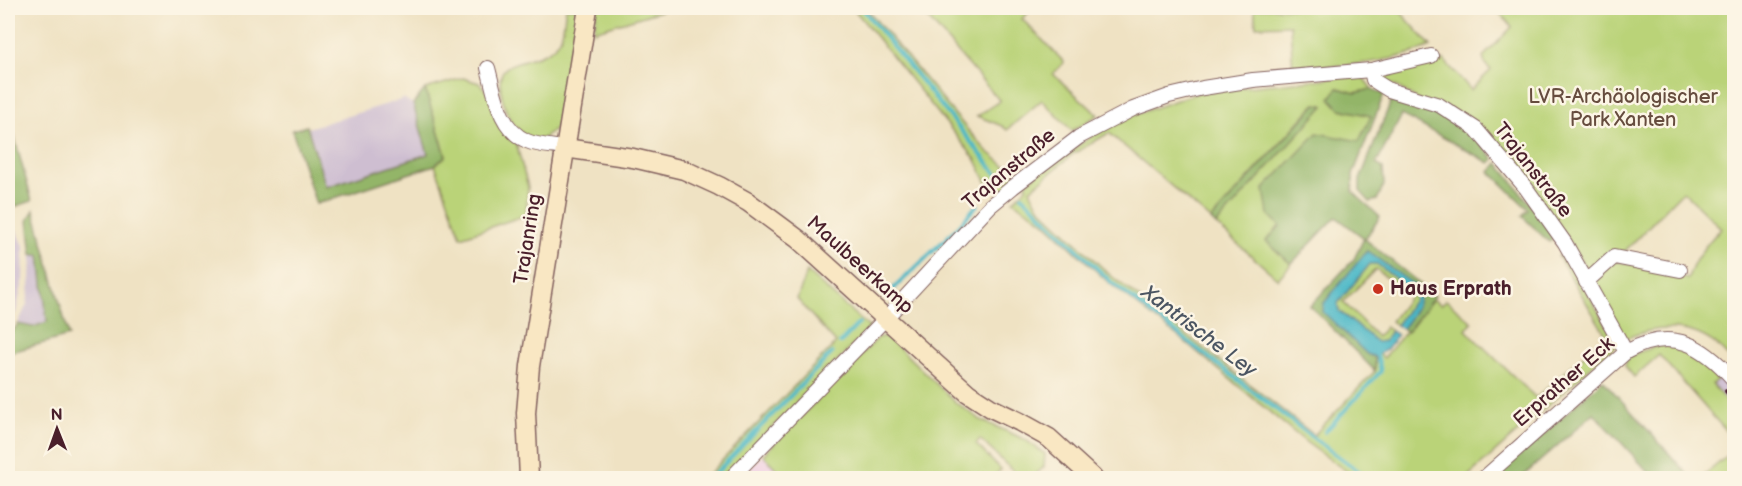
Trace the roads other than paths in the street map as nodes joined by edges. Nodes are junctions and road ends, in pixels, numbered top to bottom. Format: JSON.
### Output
{"nodes":[{"id":1,"x":588,"y":8,"type":"edge"},
{"id":2,"x":1431,"y":56,"type":"dead end"},
{"id":3,"x":488,"y":68,"type":"dead end"},
{"id":4,"x":1371,"y":70,"type":"junction"},
{"id":5,"x":565,"y":148,"type":"junction"},
{"id":6,"x":1680,"y":270,"type":"dead end"},
{"id":7,"x":1586,"y":282,"type":"junction"},
{"id":8,"x":886,"y":318,"type":"junction"},
{"id":9,"x":1626,"y":352,"type":"junction"},
{"id":10,"x":1734,"y":380,"type":"edge"},
{"id":11,"x":529,"y":478,"type":"edge"},
{"id":12,"x":730,"y":478,"type":"edge"},
{"id":13,"x":1093,"y":478,"type":"edge"},
{"id":14,"x":1484,"y":478,"type":"edge"}],
"edges":[{"from":1,"to":5,"type":"street","name":"Trajanring"},
{"from":2,"to":4,"type":"street","name":"Trajanstraße"},
{"from":3,"to":5,"type":"street"},
{"from":4,"to":7,"type":"street","name":"Trajanstraße"},
{"from":4,"to":8,"type":"street","name":"Trajanstraße"},
{"from":5,"to":8,"type":"street","name":"Maulbeerkamp"},
{"from":5,"to":11,"type":"street","name":"Trajanring"},
{"from":6,"to":7,"type":"street"},
{"from":7,"to":9,"type":"street","name":"Trajanstraße"},
{"from":8,"to":12,"type":"street","name":"Trajanstraße"},
{"from":8,"to":13,"type":"street","name":"Maulbeerkamp"},
{"from":9,"to":10,"type":"street","name":"Erprather Eck"},
{"from":9,"to":14,"type":"street","name":"Erprather Eck"}]}
